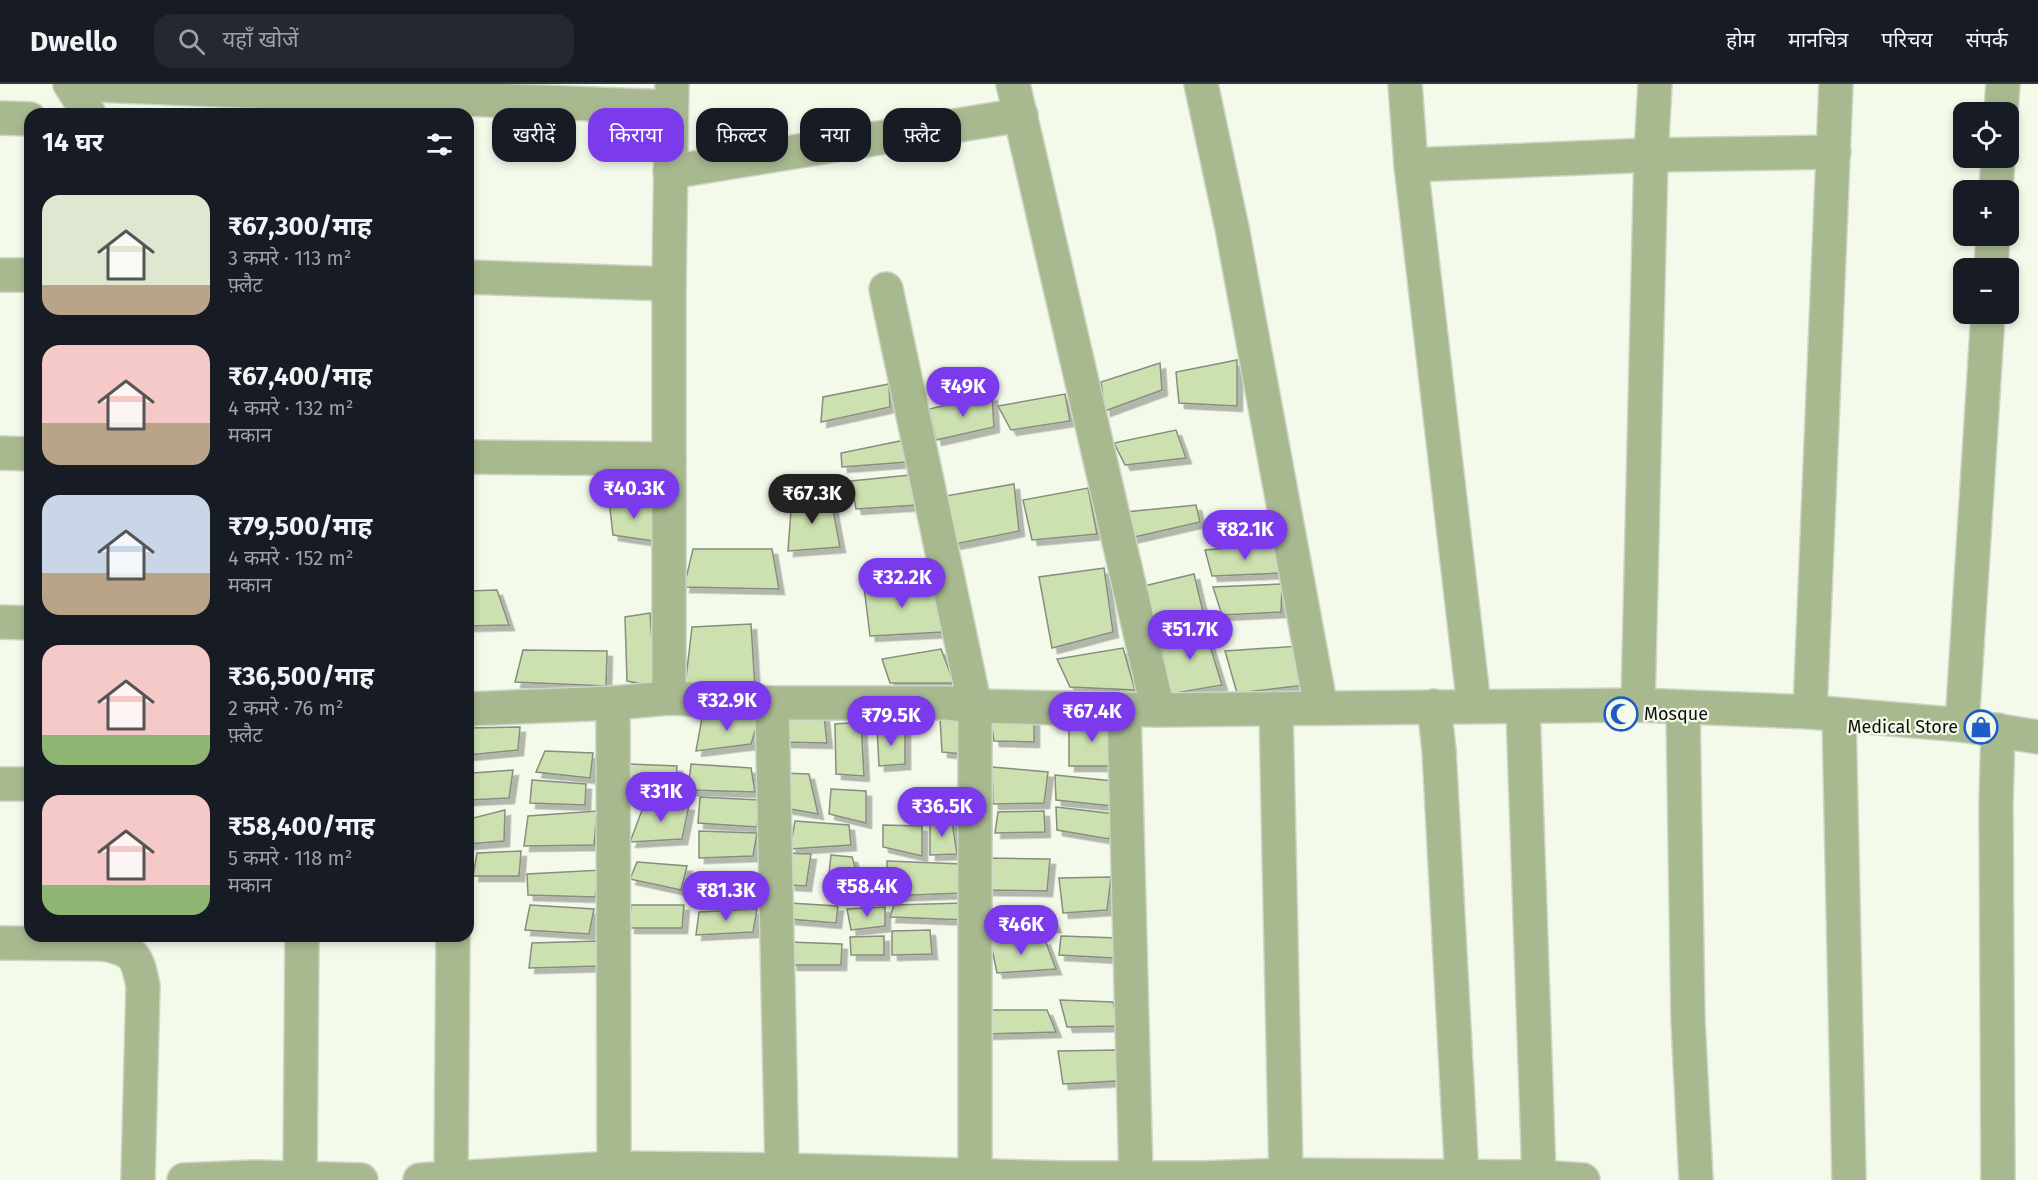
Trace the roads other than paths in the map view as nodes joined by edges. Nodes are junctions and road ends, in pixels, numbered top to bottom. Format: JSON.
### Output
{"nodes":[{"id":1,"x":70,"y":84,"type":"edge"},
{"id":2,"x":1201,"y":84,"type":"edge"},
{"id":3,"x":1405,"y":84,"type":"edge"},
{"id":4,"x":1655,"y":84,"type":"edge"},
{"id":5,"x":1836,"y":84,"type":"edge"},
{"id":6,"x":2003,"y":84,"type":"edge"},
{"id":7,"x":671,"y":95,"type":"edge"},
{"id":8,"x":1017,"y":99,"type":"edge"},
{"id":9,"x":2002,"y":102,"type":"edge"},
{"id":10,"x":85,"y":108,"type":"edge"},
{"id":11,"x":0,"y":118,"type":"edge"},
{"id":12,"x":24,"y":119,"type":"edge"},
{"id":13,"x":1834,"y":152,"type":"junction"},
{"id":14,"x":1651,"y":155,"type":"junction"},
{"id":15,"x":1411,"y":165,"type":"junction"},
{"id":16,"x":670,"y":172,"type":"junction"},
{"id":17,"x":0,"y":275,"type":"edge"},
{"id":18,"x":24,"y":275,"type":"edge"},
{"id":19,"x":474,"y":277,"type":"edge"},
{"id":20,"x":669,"y":284,"type":"junction"},
{"id":21,"x":886,"y":289,"type":"dead end"},
{"id":22,"x":1987,"y":324,"type":"edge"},
{"id":23,"x":0,"y":453,"type":"edge"},
{"id":24,"x":24,"y":454,"type":"edge"},
{"id":25,"x":474,"y":457,"type":"edge"},
{"id":26,"x":669,"y":459,"type":"junction"},
{"id":27,"x":0,"y":622,"type":"edge"},
{"id":28,"x":24,"y":623,"type":"edge"},
{"id":29,"x":669,"y":698,"type":"junction"},
{"id":30,"x":613,"y":703,"type":"junction"},
{"id":31,"x":772,"y":703,"type":"junction"},
{"id":32,"x":1638,"y":705,"type":"junction"},
{"id":33,"x":975,"y":706,"type":"junction"},
{"id":34,"x":1434,"y":706,"type":"junction"},
{"id":35,"x":1474,"y":706,"type":"junction"},
{"id":36,"x":1683,"y":707,"type":"junction"},
{"id":37,"x":1322,"y":708,"type":"junction"},
{"id":38,"x":1523,"y":708,"type":"junction"},
{"id":39,"x":474,"y":709,"type":"edge"},
{"id":40,"x":1276,"y":709,"type":"junction"},
{"id":41,"x":1124,"y":710,"type":"junction"},
{"id":42,"x":1158,"y":710,"type":"junction"},
{"id":43,"x":1825,"y":714,"type":"junction"},
{"id":44,"x":1962,"y":724,"type":"junction"},
{"id":45,"x":1998,"y":730,"type":"junction"},
{"id":46,"x":2038,"y":737,"type":"edge"},
{"id":47,"x":0,"y":784,"type":"edge"},
{"id":48,"x":24,"y":784,"type":"edge"},
{"id":49,"x":302,"y":942,"type":"edge"},
{"id":50,"x":453,"y":942,"type":"edge"},
{"id":51,"x":0,"y":943,"type":"edge"},
{"id":52,"x":615,"y":1168,"type":"junction"},
{"id":53,"x":782,"y":1170,"type":"junction"},
{"id":54,"x":1286,"y":1175,"type":"junction"},
{"id":55,"x":893,"y":1177,"type":"edge"},
{"id":56,"x":975,"y":1177,"type":"junction"},
{"id":57,"x":300,"y":1178,"type":"junction"},
{"id":58,"x":1462,"y":1178,"type":"junction"},
{"id":59,"x":436,"y":1179,"type":"edge"},
{"id":60,"x":1064,"y":1179,"type":"edge"},
{"id":61,"x":1136,"y":1179,"type":"edge"},
{"id":62,"x":1202,"y":1179,"type":"edge"},
{"id":63,"x":1391,"y":1179,"type":"edge"},
{"id":64,"x":1560,"y":1179,"type":"edge"},
{"id":65,"x":138,"y":1180,"type":"edge"},
{"id":66,"x":184,"y":1180,"type":"edge"},
{"id":67,"x":361,"y":1180,"type":"edge"},
{"id":68,"x":1583,"y":1180,"type":"edge"},
{"id":69,"x":1696,"y":1180,"type":"edge"},
{"id":70,"x":1849,"y":1180,"type":"edge"},
{"id":71,"x":1998,"y":1180,"type":"edge"}],
"edges":[{"from":1,"to":7,"type":"street"},
{"from":1,"to":10,"type":"street"},
{"from":2,"to":37,"type":"street"},
{"from":3,"to":15,"type":"street"},
{"from":4,"to":14,"type":"street"},
{"from":5,"to":13,"type":"street"},
{"from":6,"to":9,"type":"street"},
{"from":7,"to":16,"type":"street"},
{"from":8,"to":16,"type":"street"},
{"from":8,"to":42,"type":"street"},
{"from":11,"to":12,"type":"street"},
{"from":13,"to":14,"type":"street"},
{"from":13,"to":43,"type":"street"},
{"from":14,"to":15,"type":"street"},
{"from":14,"to":32,"type":"street"},
{"from":15,"to":35,"type":"street"},
{"from":16,"to":20,"type":"street"},
{"from":17,"to":18,"type":"street"},
{"from":19,"to":20,"type":"street"},
{"from":20,"to":26,"type":"street"},
{"from":21,"to":33,"type":"street"},
{"from":22,"to":44,"type":"street"},
{"from":23,"to":24,"type":"street"},
{"from":25,"to":26,"type":"street"},
{"from":26,"to":29,"type":"street"},
{"from":27,"to":28,"type":"street"},
{"from":29,"to":30,"type":"street"},
{"from":29,"to":31,"type":"street"},
{"from":30,"to":39,"type":"street"},
{"from":30,"to":52,"type":"street"},
{"from":31,"to":33,"type":"street"},
{"from":31,"to":53,"type":"street"},
{"from":32,"to":36,"type":"street"},
{"from":32,"to":38,"type":"street"},
{"from":33,"to":41,"type":"street"},
{"from":33,"to":56,"type":"street"},
{"from":34,"to":35,"type":"street"},
{"from":34,"to":37,"type":"street"},
{"from":34,"to":58,"type":"street"},
{"from":35,"to":38,"type":"street"},
{"from":36,"to":43,"type":"street"},
{"from":36,"to":69,"type":"street"},
{"from":37,"to":40,"type":"street"},
{"from":38,"to":64,"type":"street"},
{"from":40,"to":42,"type":"street"},
{"from":40,"to":54,"type":"street"},
{"from":41,"to":42,"type":"street"},
{"from":41,"to":61,"type":"street"},
{"from":43,"to":44,"type":"street"},
{"from":43,"to":70,"type":"street"},
{"from":44,"to":45,"type":"street"},
{"from":45,"to":46,"type":"street"},
{"from":45,"to":71,"type":"street"},
{"from":47,"to":48,"type":"street"},
{"from":49,"to":57,"type":"street"},
{"from":50,"to":59,"type":"street"},
{"from":51,"to":65,"type":"street"},
{"from":52,"to":53,"type":"street"},
{"from":52,"to":59,"type":"street"},
{"from":53,"to":55,"type":"street"},
{"from":54,"to":62,"type":"street"},
{"from":54,"to":63,"type":"street"},
{"from":55,"to":56,"type":"street"},
{"from":56,"to":60,"type":"street"},
{"from":57,"to":66,"type":"street"},
{"from":57,"to":67,"type":"street"},
{"from":58,"to":63,"type":"street"},
{"from":58,"to":64,"type":"street"},
{"from":60,"to":61,"type":"street"},
{"from":61,"to":62,"type":"street"},
{"from":64,"to":68,"type":"street"}]}
